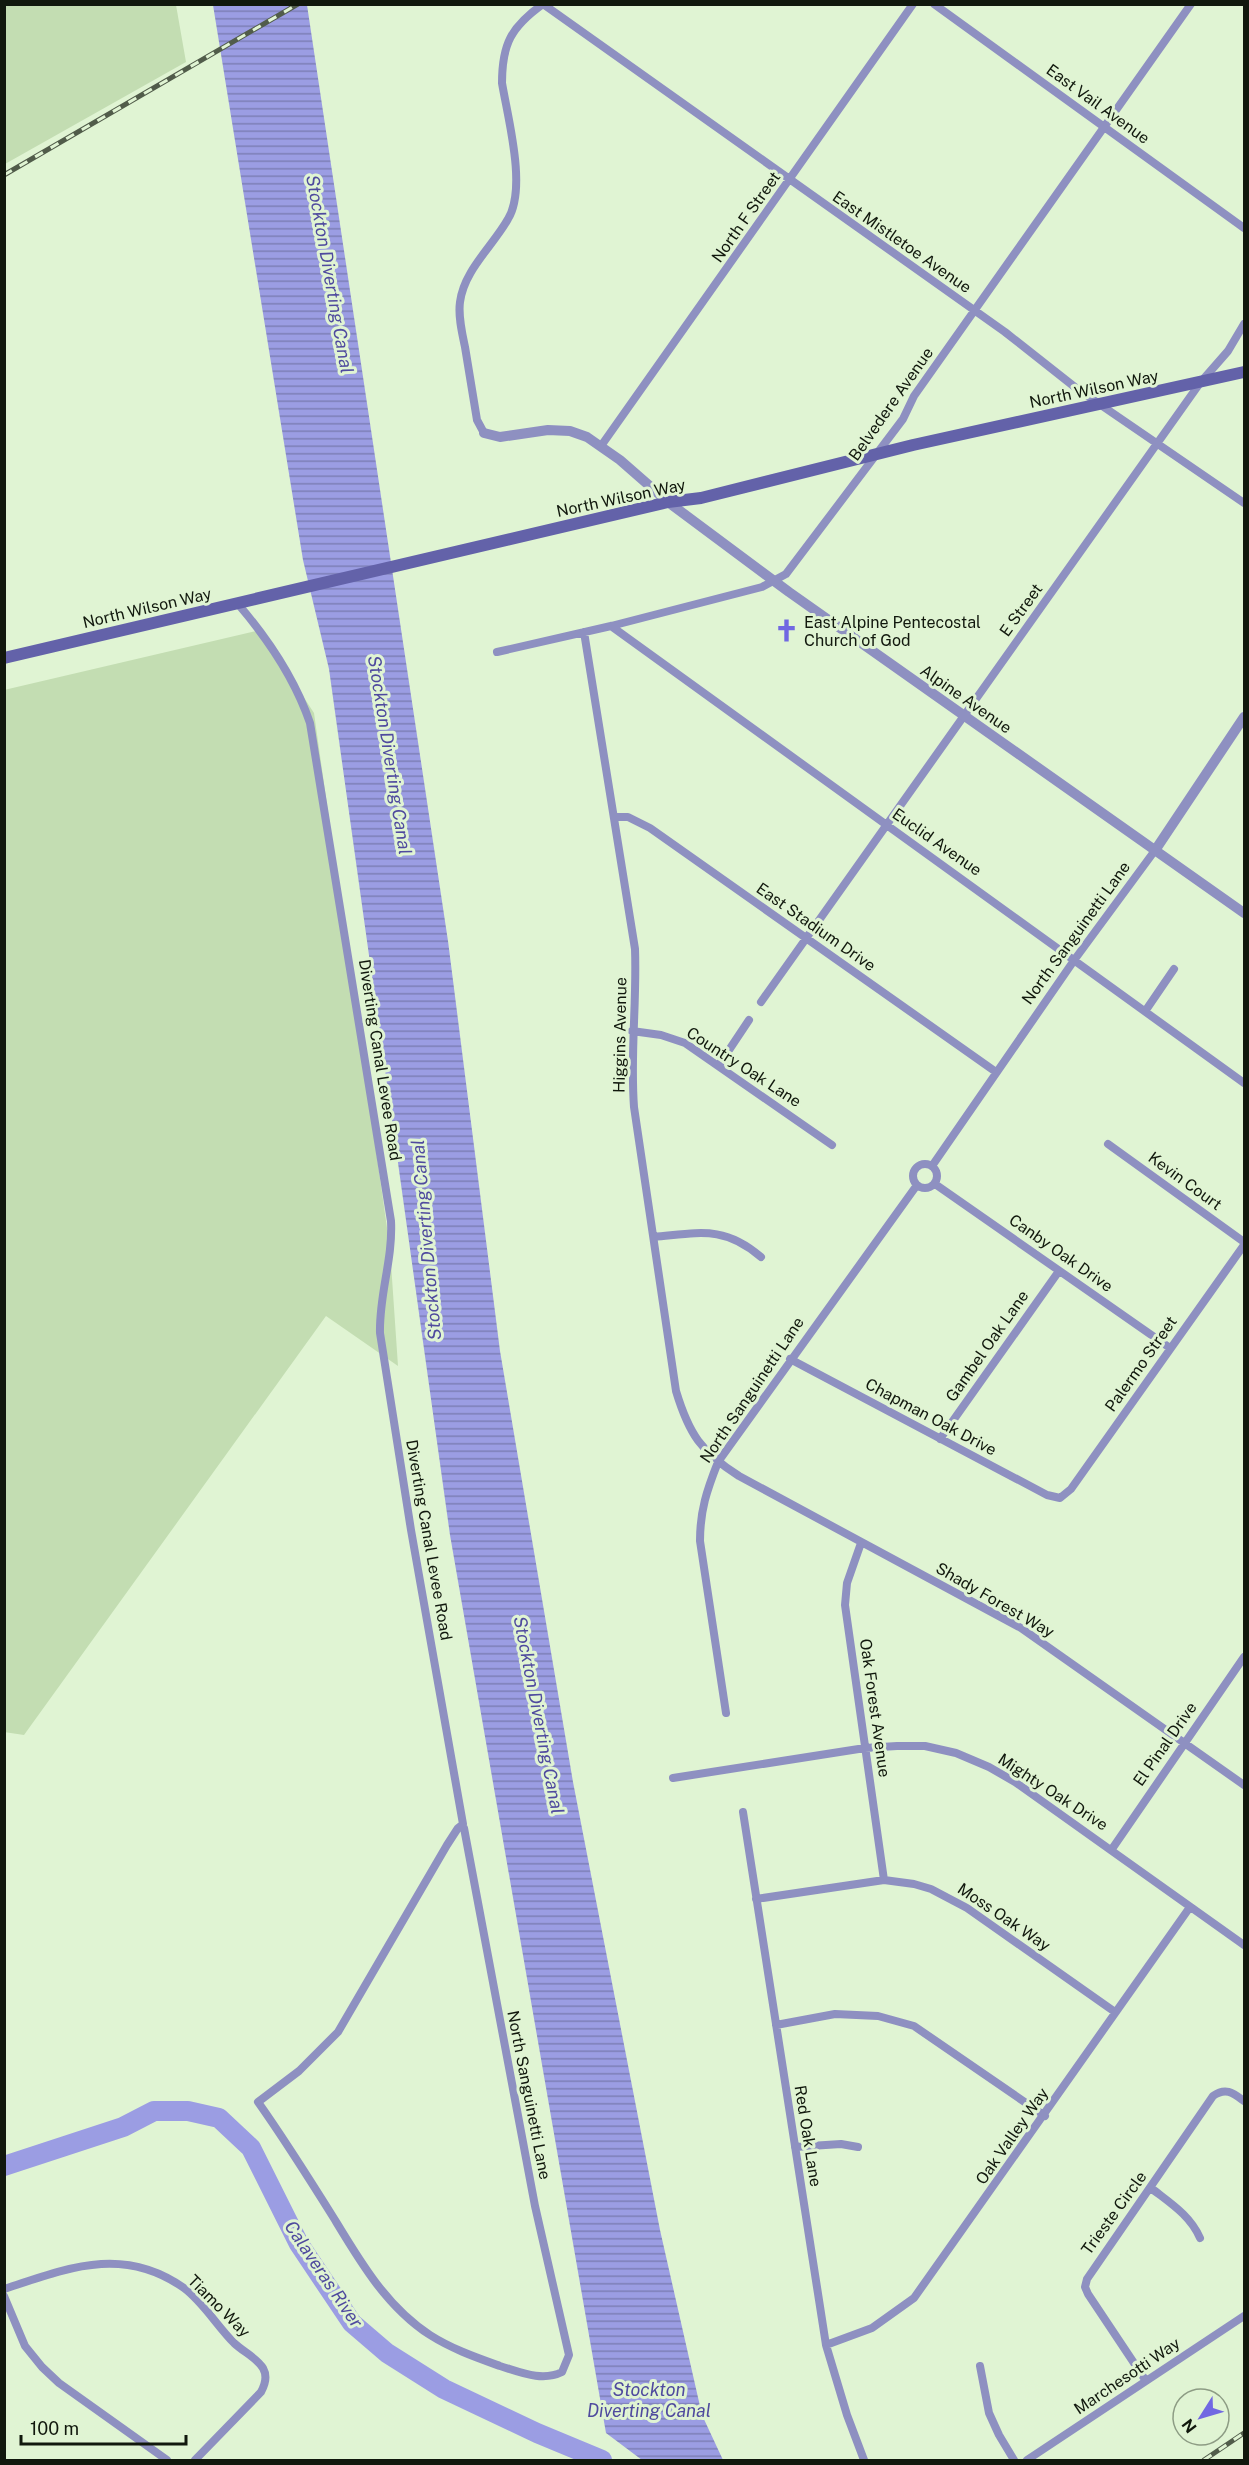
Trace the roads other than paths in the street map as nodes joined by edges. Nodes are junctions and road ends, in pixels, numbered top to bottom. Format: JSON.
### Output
{"nodes":[{"id":1,"x":543,"y":4,"type":"edge"},
{"id":2,"x":914,"y":4,"type":"edge"},
{"id":3,"x":934,"y":4,"type":"edge"},
{"id":4,"x":1191,"y":4,"type":"edge"},
{"id":5,"x":1105,"y":127,"type":"junction"},
{"id":6,"x":790,"y":181,"type":"junction"},
{"id":7,"x":1245,"y":228,"type":"edge"},
{"id":8,"x":974,"y":312,"type":"junction"},
{"id":9,"x":1245,"y":324,"type":"edge"},
{"id":10,"x":1245,"y":372,"type":"edge"},
{"id":11,"x":1200,"y":383,"type":"junction"},
{"id":12,"x":1101,"y":405,"type":"junction"},
{"id":13,"x":484,"y":432,"type":"joint"},
{"id":14,"x":1158,"y":444,"type":"junction"},
{"id":15,"x":601,"y":446,"type":"junction"},
{"id":16,"x":876,"y":455,"type":"junction"},
{"id":17,"x":668,"y":502,"type":"junction"},
{"id":18,"x":1245,"y":503,"type":"edge"},
{"id":19,"x":776,"y":581,"type":"junction"},
{"id":20,"x":238,"y":604,"type":"junction"},
{"id":21,"x":611,"y":626,"type":"junction"},
{"id":22,"x":584,"y":632,"type":"junction"},
{"id":23,"x":497,"y":651,"type":"dead end"},
{"id":24,"x":4,"y":658,"type":"edge"},
{"id":25,"x":963,"y":716,"type":"junction"},
{"id":26,"x":1245,"y":717,"type":"edge"},
{"id":27,"x":614,"y":817,"type":"junction"},
{"id":28,"x":886,"y":825,"type":"junction"},
{"id":29,"x":1156,"y":849,"type":"junction"},
{"id":30,"x":1245,"y":913,"type":"edge"},
{"id":31,"x":807,"y":939,"type":"junction"},
{"id":32,"x":1075,"y":959,"type":"junction"},
{"id":33,"x":1174,"y":969,"type":"dead end"},
{"id":34,"x":761,"y":1002,"type":"dead end"},
{"id":35,"x":1146,"y":1010,"type":"junction"},
{"id":36,"x":749,"y":1020,"type":"dead end"},
{"id":37,"x":632,"y":1031,"type":"junction"},
{"id":38,"x":719,"y":1065,"type":"junction"},
{"id":39,"x":996,"y":1072,"type":"junction"},
{"id":40,"x":1245,"y":1083,"type":"edge"},
{"id":41,"x":1108,"y":1144,"type":"dead end"},
{"id":42,"x":832,"y":1145,"type":"dead end"},
{"id":43,"x":932,"y":1166,"type":"junction"},
{"id":44,"x":935,"y":1184,"type":"junction"},
{"id":45,"x":917,"y":1185,"type":"junction"},
{"id":46,"x":654,"y":1237,"type":"junction"},
{"id":47,"x":1245,"y":1244,"type":"edge"},
{"id":48,"x":761,"y":1257,"type":"dead end"},
{"id":49,"x":1059,"y":1271,"type":"junction"},
{"id":50,"x":1170,"y":1348,"type":"junction"},
{"id":51,"x":790,"y":1359,"type":"junction"},
{"id":52,"x":940,"y":1439,"type":"junction"},
{"id":53,"x":718,"y":1462,"type":"junction"},
{"id":54,"x":1060,"y":1498,"type":"joint"},
{"id":55,"x":861,"y":1543,"type":"junction"},
{"id":56,"x":1245,"y":1657,"type":"edge"},
{"id":57,"x":726,"y":1713,"type":"dead end"},
{"id":58,"x":1184,"y":1743,"type":"junction"},
{"id":59,"x":865,"y":1748,"type":"junction"},
{"id":60,"x":673,"y":1778,"type":"dead end"},
{"id":61,"x":1245,"y":1785,"type":"edge"},
{"id":62,"x":742,"y":1812,"type":"dead end"},
{"id":63,"x":462,"y":1825,"type":"junction"},
{"id":64,"x":1112,"y":1849,"type":"junction"},
{"id":65,"x":884,"y":1880,"type":"junction"},
{"id":66,"x":756,"y":1899,"type":"junction"},
{"id":67,"x":1190,"y":1907,"type":"junction"},
{"id":68,"x":1245,"y":1945,"type":"edge"},
{"id":69,"x":1115,"y":2012,"type":"junction"},
{"id":70,"x":776,"y":2025,"type":"junction"},
{"id":71,"x":1245,"y":2101,"type":"edge"},
{"id":72,"x":1045,"y":2116,"type":"junction"},
{"id":73,"x":795,"y":2147,"type":"junction"},
{"id":74,"x":858,"y":2147,"type":"dead end"},
{"id":75,"x":1151,"y":2188,"type":"junction"},
{"id":76,"x":1200,"y":2238,"type":"dead end"},
{"id":77,"x":4,"y":2289,"type":"edge"},
{"id":78,"x":4,"y":2296,"type":"edge"},
{"id":79,"x":1245,"y":2316,"type":"edge"},
{"id":80,"x":826,"y":2345,"type":"junction"},
{"id":81,"x":980,"y":2366,"type":"dead end"},
{"id":82,"x":1146,"y":2381,"type":"junction"},
{"id":83,"x":167,"y":2460,"type":"edge"},
{"id":84,"x":195,"y":2460,"type":"edge"},
{"id":85,"x":864,"y":2460,"type":"edge"},
{"id":86,"x":1014,"y":2460,"type":"edge"},
{"id":87,"x":1026,"y":2460,"type":"edge"}],
"edges":[{"from":1,"to":6,"type":"street","name":"East Mistletoe Avenue"},
{"from":1,"to":13,"type":"street"},
{"from":2,"to":6,"type":"street","name":"North F Street"},
{"from":3,"to":5,"type":"street","name":"East Vail Avenue"},
{"from":4,"to":5,"type":"street","name":"Belvedere Avenue"},
{"from":5,"to":7,"type":"street","name":"East Vail Avenue"},
{"from":5,"to":8,"type":"street","name":"Belvedere Avenue"},
{"from":6,"to":8,"type":"street","name":"East Mistletoe Avenue"},
{"from":6,"to":15,"type":"street","name":"North F Street"},
{"from":8,"to":12,"type":"street","name":"East Mistletoe Avenue"},
{"from":8,"to":16,"type":"street","name":"Belvedere Avenue"},
{"from":9,"to":11,"type":"street","name":"E Street"},
{"from":10,"to":11,"type":"main road","name":"North Wilson Way"},
{"from":11,"to":12,"type":"main road","name":"North Wilson Way"},
{"from":11,"to":14,"type":"street","name":"E Street"},
{"from":12,"to":14,"type":"street","name":"East Mistletoe Avenue"},
{"from":12,"to":16,"type":"main road","name":"North Wilson Way"},
{"from":13,"to":15,"type":"street","name":"Alpine Avenue"},
{"from":14,"to":18,"type":"street","name":"East Mistletoe Avenue"},
{"from":14,"to":25,"type":"street","name":"E Street"},
{"from":15,"to":17,"type":"street","name":"Alpine Avenue"},
{"from":16,"to":17,"type":"main road","name":"North Wilson Way"},
{"from":16,"to":19,"type":"street","name":"Belvedere Avenue"},
{"from":17,"to":19,"type":"street","name":"Alpine Avenue"},
{"from":17,"to":20,"type":"main road","name":"North Wilson Way"},
{"from":19,"to":21,"type":"street","name":"Belvedere Avenue"},
{"from":19,"to":25,"type":"street","name":"Alpine Avenue"},
{"from":20,"to":24,"type":"main road","name":"North Wilson Way"},
{"from":20,"to":63,"type":"street","name":"Diverting Canal Levee Road"},
{"from":21,"to":22,"type":"street","name":"Belvedere Avenue"},
{"from":21,"to":28,"type":"street","name":"Euclid Avenue"},
{"from":22,"to":23,"type":"street","name":"Belvedere Avenue"},
{"from":22,"to":27,"type":"street","name":"Higgins Avenue"},
{"from":25,"to":28,"type":"street","name":"E Street"},
{"from":25,"to":29,"type":"street","name":"Alpine Avenue"},
{"from":26,"to":29,"type":"street","name":"North Sanguinetti Lane"},
{"from":27,"to":31,"type":"street","name":"East Stadium Drive"},
{"from":27,"to":37,"type":"street","name":"Higgins Avenue"},
{"from":28,"to":31,"type":"street","name":"E Street"},
{"from":28,"to":32,"type":"street","name":"Euclid Avenue"},
{"from":29,"to":30,"type":"street","name":"Alpine Avenue"},
{"from":29,"to":32,"type":"street","name":"North Sanguinetti Lane"},
{"from":31,"to":34,"type":"street","name":"E Street"},
{"from":31,"to":39,"type":"street","name":"East Stadium Drive"},
{"from":32,"to":35,"type":"street","name":"Euclid Avenue"},
{"from":32,"to":39,"type":"street","name":"North Sanguinetti Lane"},
{"from":33,"to":35,"type":"street"},
{"from":35,"to":40,"type":"street","name":"Euclid Avenue"},
{"from":36,"to":38,"type":"street"},
{"from":37,"to":38,"type":"street","name":"Country Oak Lane"},
{"from":37,"to":46,"type":"street","name":"Higgins Avenue"},
{"from":38,"to":42,"type":"street","name":"Country Oak Lane"},
{"from":39,"to":43,"type":"street","name":"North Sanguinetti Lane"},
{"from":41,"to":47,"type":"street","name":"Kevin Court"},
{"from":43,"to":44,"type":"street"},
{"from":43,"to":45,"type":"street"},
{"from":44,"to":45,"type":"street"},
{"from":44,"to":49,"type":"street","name":"Canby Oak Drive"},
{"from":45,"to":51,"type":"street","name":"North Sanguinetti Lane"},
{"from":46,"to":48,"type":"street"},
{"from":46,"to":53,"type":"street","name":"Higgins Avenue"},
{"from":47,"to":50,"type":"street","name":"Palermo Street"},
{"from":49,"to":50,"type":"street","name":"Canby Oak Drive"},
{"from":49,"to":52,"type":"street","name":"Gambel Oak Lane"},
{"from":50,"to":54,"type":"street","name":"Palermo Street"},
{"from":51,"to":52,"type":"street","name":"Chapman Oak Drive"},
{"from":51,"to":53,"type":"street","name":"North Sanguinetti Lane"},
{"from":52,"to":54,"type":"street","name":"Chapman Oak Drive"},
{"from":53,"to":55,"type":"street","name":"Shady Forest Way"},
{"from":53,"to":57,"type":"street","name":"North Sanguinetti Lane"},
{"from":55,"to":58,"type":"street","name":"Shady Forest Way"},
{"from":55,"to":59,"type":"street","name":"Oak Forest Avenue"},
{"from":56,"to":58,"type":"street","name":"El Pinal Drive"},
{"from":58,"to":61,"type":"street","name":"Shady Forest Way"},
{"from":58,"to":64,"type":"street","name":"El Pinal Drive"},
{"from":59,"to":60,"type":"street","name":"Mighty Oak Drive"},
{"from":59,"to":64,"type":"street","name":"Mighty Oak Drive"},
{"from":59,"to":65,"type":"street","name":"Oak Forest Avenue"},
{"from":62,"to":66,"type":"street","name":"Red Oak Lane"},
{"from":63,"to":63,"type":"street","name":"North Sanguinetti Lane"},
{"from":64,"to":67,"type":"street","name":"Mighty Oak Drive"},
{"from":65,"to":66,"type":"street","name":"Moss Oak Way"},
{"from":65,"to":69,"type":"street","name":"Moss Oak Way"},
{"from":66,"to":70,"type":"street","name":"Red Oak Lane"},
{"from":67,"to":68,"type":"street","name":"Mighty Oak Drive"},
{"from":67,"to":69,"type":"street","name":"Oak Valley Way"},
{"from":69,"to":72,"type":"street","name":"Oak Valley Way"},
{"from":70,"to":72,"type":"street"},
{"from":70,"to":73,"type":"street","name":"Red Oak Lane"},
{"from":71,"to":75,"type":"street","name":"Trieste Circle"},
{"from":72,"to":80,"type":"street","name":"Oak Valley Way"},
{"from":73,"to":74,"type":"street"},
{"from":73,"to":80,"type":"street","name":"Red Oak Lane"},
{"from":75,"to":76,"type":"street"},
{"from":75,"to":82,"type":"street","name":"Trieste Circle"},
{"from":77,"to":84,"type":"street","name":"Tiamo Way"},
{"from":78,"to":83,"type":"street"},
{"from":79,"to":82,"type":"street","name":"Marchesotti Way"},
{"from":80,"to":85,"type":"street","name":"Red Oak Lane"},
{"from":81,"to":86,"type":"street"},
{"from":82,"to":87,"type":"street","name":"Marchesotti Way"}]}
